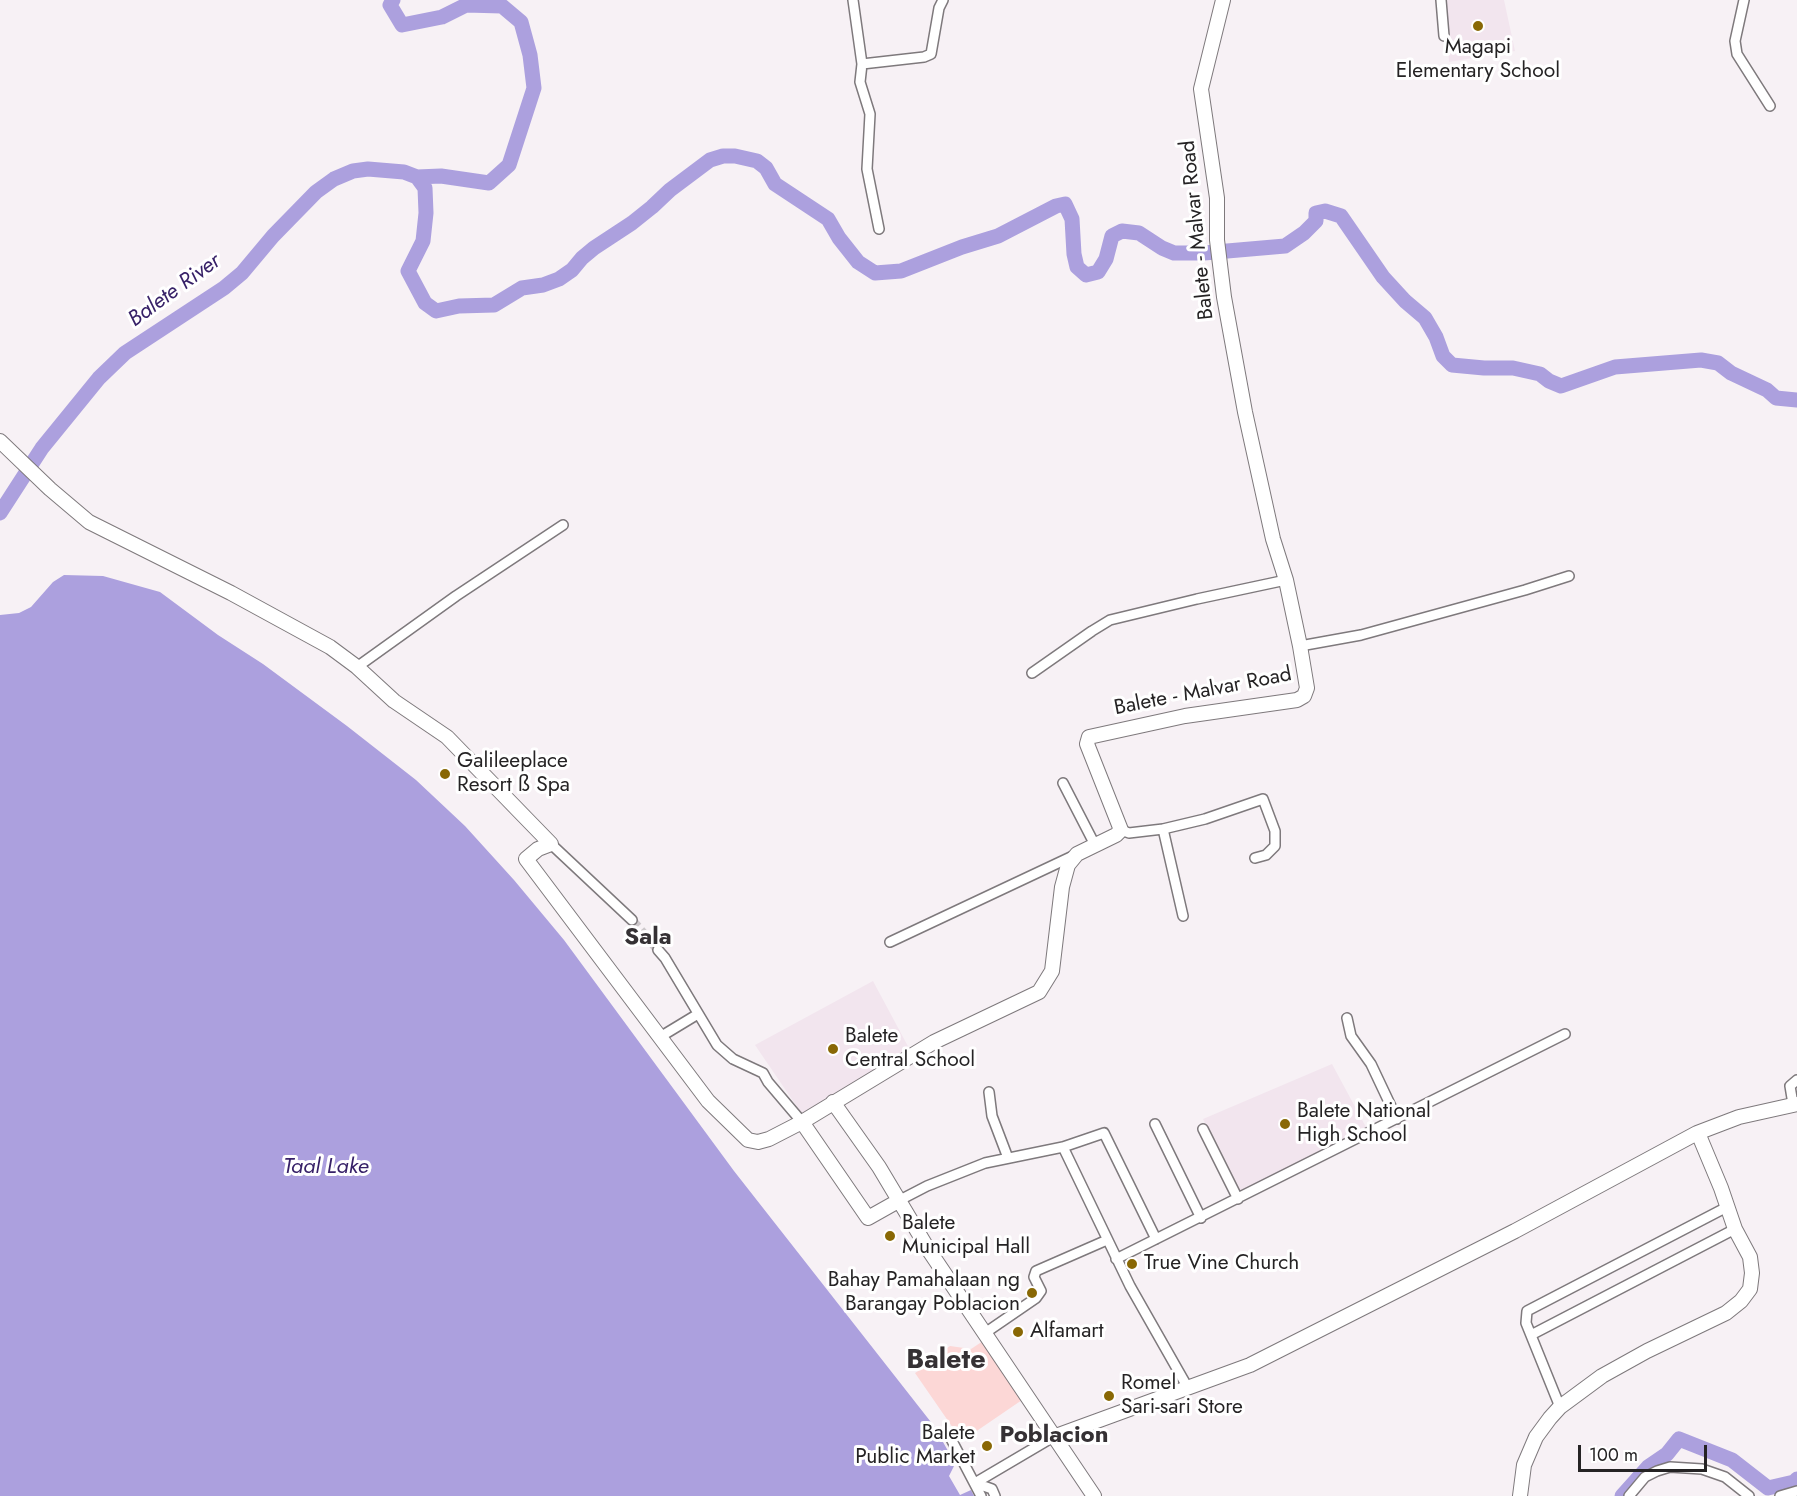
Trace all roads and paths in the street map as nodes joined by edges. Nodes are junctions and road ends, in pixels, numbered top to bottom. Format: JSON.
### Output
{"nodes":[{"id":1,"x":853,"y":0,"type":"edge"},
{"id":2,"x":943,"y":0,"type":"edge"},
{"id":3,"x":1223,"y":0,"type":"edge"},
{"id":4,"x":1442,"y":0,"type":"edge"},
{"id":5,"x":1744,"y":0,"type":"edge"},
{"id":6,"x":1444,"y":36,"type":"dead end"},
{"id":7,"x":862,"y":64,"type":"junction"},
{"id":8,"x":1770,"y":106,"type":"dead end"},
{"id":9,"x":879,"y":229,"type":"dead end"},
{"id":10,"x":3,"y":443,"type":"edge"},
{"id":11,"x":563,"y":525,"type":"dead end"},
{"id":12,"x":1569,"y":576,"type":"dead end"},
{"id":13,"x":1286,"y":580,"type":"junction"},
{"id":14,"x":1300,"y":645,"type":"junction"},
{"id":15,"x":357,"y":667,"type":"junction"},
{"id":16,"x":1032,"y":673,"type":"dead end"},
{"id":17,"x":1063,"y":783,"type":"dead end"},
{"id":18,"x":1163,"y":829,"type":"junction"},
{"id":19,"x":1121,"y":830,"type":"junction"},
{"id":20,"x":551,"y":844,"type":"junction"},
{"id":21,"x":1095,"y":845,"type":"junction"},
{"id":22,"x":1077,"y":854,"type":"junction"},
{"id":23,"x":1255,"y":858,"type":"dead end"},
{"id":24,"x":1183,"y":915,"type":"dead end"},
{"id":25,"x":632,"y":920,"type":"tunnel mouth"},
{"id":26,"x":890,"y":942,"type":"dead end"},
{"id":27,"x":658,"y":950,"type":"tunnel mouth"},
{"id":28,"x":698,"y":1014,"type":"junction"},
{"id":29,"x":1347,"y":1018,"type":"dead end"},
{"id":30,"x":1565,"y":1034,"type":"dead end"},
{"id":31,"x":660,"y":1037,"type":"junction"},
{"id":32,"x":1797,"y":1080,"type":"edge"},
{"id":33,"x":989,"y":1092,"type":"dead end"},
{"id":34,"x":833,"y":1102,"type":"junction"},
{"id":35,"x":1795,"y":1104,"type":"edge"},
{"id":36,"x":1397,"y":1119,"type":"junction"},
{"id":37,"x":802,"y":1122,"type":"junction"},
{"id":38,"x":1155,"y":1124,"type":"dead end"},
{"id":39,"x":1203,"y":1129,"type":"dead end"},
{"id":40,"x":1698,"y":1133,"type":"junction"},
{"id":41,"x":1063,"y":1147,"type":"junction"},
{"id":42,"x":1008,"y":1158,"type":"junction"},
{"id":43,"x":1238,"y":1199,"type":"junction"},
{"id":44,"x":900,"y":1200,"type":"junction"},
{"id":45,"x":1726,"y":1207,"type":"junction"},
{"id":46,"x":1201,"y":1218,"type":"junction"},
{"id":47,"x":1735,"y":1229,"type":"junction"},
{"id":48,"x":1156,"y":1239,"type":"junction"},
{"id":49,"x":1107,"y":1240,"type":"junction"},
{"id":50,"x":1116,"y":1259,"type":"junction"},
{"id":51,"x":985,"y":1333,"type":"junction"},
{"id":52,"x":1531,"y":1335,"type":"junction"},
{"id":53,"x":1188,"y":1388,"type":"junction"},
{"id":54,"x":1560,"y":1407,"type":"junction"},
{"id":55,"x":949,"y":1436,"type":"dead end"},
{"id":56,"x":1053,"y":1437,"type":"junction"},
{"id":57,"x":973,"y":1480,"type":"junction"},
{"id":58,"x":1797,"y":1491,"type":"edge"},
{"id":59,"x":981,"y":1496,"type":"edge"},
{"id":60,"x":995,"y":1496,"type":"edge"},
{"id":61,"x":1094,"y":1496,"type":"edge"},
{"id":62,"x":1520,"y":1496,"type":"edge"},
{"id":63,"x":1629,"y":1496,"type":"edge"},
{"id":64,"x":1749,"y":1496,"type":"edge"},
{"id":65,"x":1780,"y":1496,"type":"edge"}],
"edges":[{"from":1,"to":7,"type":"street"},
{"from":2,"to":7,"type":"street"},
{"from":3,"to":13,"type":"main road","name":"Balete - Malvar Road"},
{"from":4,"to":6,"type":"street"},
{"from":5,"to":8,"type":"street"},
{"from":7,"to":9,"type":"street"},
{"from":10,"to":15,"type":"main road"},
{"from":11,"to":15,"type":"street"},
{"from":12,"to":14,"type":"street"},
{"from":13,"to":14,"type":"main road","name":"Balete - Malvar Road"},
{"from":13,"to":16,"type":"street"},
{"from":14,"to":19,"type":"main road","name":"Balete - Malvar Road"},
{"from":15,"to":20,"type":"main road"},
{"from":17,"to":21,"type":"street"},
{"from":18,"to":19,"type":"street"},
{"from":18,"to":23,"type":"street"},
{"from":18,"to":24,"type":"street"},
{"from":19,"to":21,"type":"main road"},
{"from":20,"to":25,"type":"street"},
{"from":20,"to":31,"type":"main road"},
{"from":21,"to":22,"type":"main road"},
{"from":22,"to":26,"type":"street"},
{"from":22,"to":34,"type":"main road"},
{"from":27,"to":28,"type":"street"},
{"from":28,"to":31,"type":"street"},
{"from":28,"to":37,"type":"street"},
{"from":29,"to":36,"type":"street"},
{"from":30,"to":36,"type":"street"},
{"from":31,"to":37,"type":"main road"},
{"from":32,"to":35,"type":"street"},
{"from":33,"to":42,"type":"street"},
{"from":34,"to":37,"type":"main road"},
{"from":34,"to":44,"type":"main road"},
{"from":35,"to":40,"type":"main road"},
{"from":36,"to":43,"type":"street"},
{"from":37,"to":44,"type":"main road"},
{"from":38,"to":46,"type":"street"},
{"from":39,"to":43,"type":"street"},
{"from":40,"to":45,"type":"main road"},
{"from":40,"to":53,"type":"main road"},
{"from":41,"to":42,"type":"street"},
{"from":41,"to":48,"type":"street"},
{"from":41,"to":49,"type":"street"},
{"from":42,"to":44,"type":"street"},
{"from":43,"to":46,"type":"street"},
{"from":44,"to":51,"type":"main road"},
{"from":45,"to":47,"type":"main road"},
{"from":45,"to":52,"type":"street"},
{"from":46,"to":48,"type":"street"},
{"from":47,"to":52,"type":"street"},
{"from":47,"to":54,"type":"main road"},
{"from":48,"to":50,"type":"street"},
{"from":49,"to":50,"type":"street"},
{"from":49,"to":51,"type":"street"},
{"from":50,"to":53,"type":"street"},
{"from":51,"to":56,"type":"main road"},
{"from":52,"to":54,"type":"street"},
{"from":53,"to":56,"type":"main road"},
{"from":54,"to":62,"type":"main road"},
{"from":55,"to":57,"type":"street"},
{"from":56,"to":57,"type":"street"},
{"from":56,"to":61,"type":"main road"},
{"from":57,"to":59,"type":"street"},
{"from":57,"to":60,"type":"street"},
{"from":58,"to":65,"type":"street"},
{"from":63,"to":64,"type":"street"}]}
